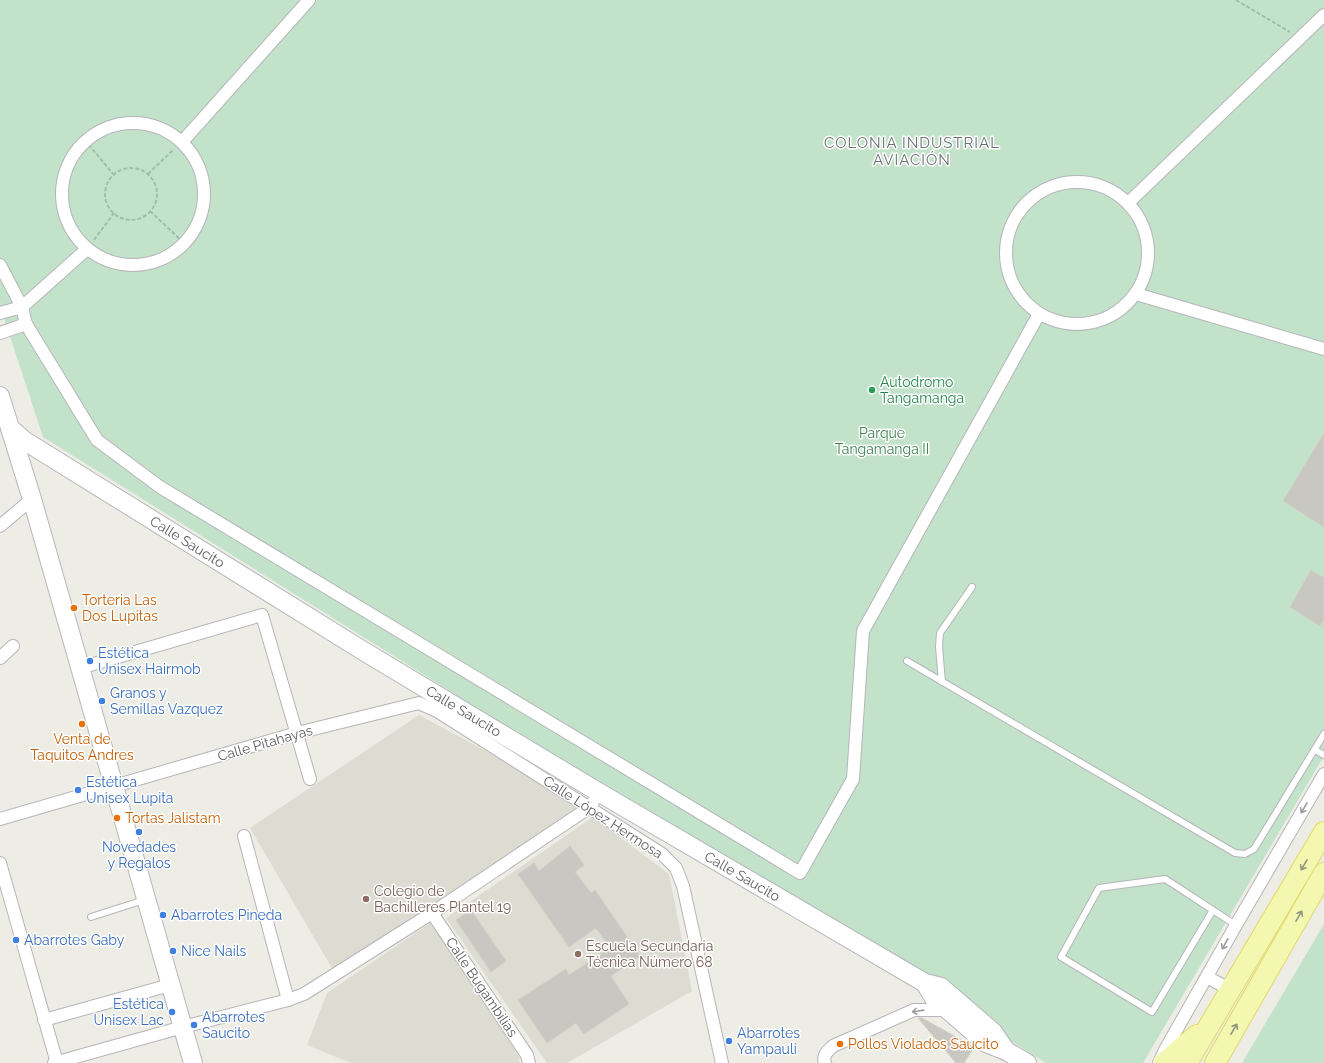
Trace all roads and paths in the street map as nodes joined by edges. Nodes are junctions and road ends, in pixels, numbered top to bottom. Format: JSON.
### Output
{"nodes":[{"id":1,"x":309,"y":0,"type":"edge"},
{"id":2,"x":1236,"y":0,"type":"edge"},
{"id":3,"x":1324,"y":14,"type":"edge"},
{"id":4,"x":1300,"y":38,"type":"junction"},
{"id":5,"x":85,"y":140,"type":"junction"},
{"id":6,"x":182,"y":142,"type":"junction"},
{"id":7,"x":113,"y":174,"type":"junction"},
{"id":8,"x":148,"y":174,"type":"junction"},
{"id":9,"x":1128,"y":203,"type":"junction"},
{"id":10,"x":150,"y":211,"type":"junction"},
{"id":11,"x":114,"y":213,"type":"junction"},
{"id":12,"x":184,"y":243,"type":"junction"},
{"id":13,"x":87,"y":249,"type":"junction"},
{"id":14,"x":0,"y":265,"type":"edge"},
{"id":15,"x":1136,"y":294,"type":"junction"},
{"id":16,"x":22,"y":307,"type":"junction"},
{"id":17,"x":0,"y":313,"type":"edge"},
{"id":18,"x":1039,"y":314,"type":"junction"},
{"id":19,"x":26,"y":324,"type":"junction"},
{"id":20,"x":0,"y":333,"type":"edge"},
{"id":21,"x":1324,"y":349,"type":"edge"},
{"id":22,"x":0,"y":396,"type":"edge"},
{"id":23,"x":10,"y":428,"type":"junction"},
{"id":24,"x":48,"y":455,"type":"junction"},
{"id":25,"x":24,"y":474,"type":"junction"},
{"id":26,"x":32,"y":500,"type":"junction"},
{"id":27,"x":0,"y":526,"type":"edge"},
{"id":28,"x":972,"y":587,"type":"dead end"},
{"id":29,"x":13,"y":646,"type":"dead end"},
{"id":30,"x":0,"y":658,"type":"edge"},
{"id":31,"x":907,"y":661,"type":"dead end"},
{"id":32,"x":80,"y":668,"type":"junction"},
{"id":33,"x":942,"y":682,"type":"junction"},
{"id":34,"x":419,"y":703,"type":"joint"},
{"id":35,"x":297,"y":733,"type":"junction"},
{"id":36,"x":1324,"y":734,"type":"edge"},
{"id":37,"x":1315,"y":750,"type":"junction"},
{"id":38,"x":1324,"y":755,"type":"edge"},
{"id":39,"x":1324,"y":774,"type":"edge"},
{"id":40,"x":310,"y":779,"type":"dead end"},
{"id":41,"x":114,"y":787,"type":"junction"},
{"id":42,"x":595,"y":800,"type":"junction"},
{"id":43,"x":0,"y":819,"type":"edge"},
{"id":44,"x":1324,"y":832,"type":"edge"},
{"id":45,"x":244,"y":836,"type":"dead end"},
{"id":46,"x":0,"y":864,"type":"edge"},
{"id":47,"x":1324,"y":873,"type":"edge"},
{"id":48,"x":146,"y":900,"type":"junction"},
{"id":49,"x":1213,"y":910,"type":"junction"},
{"id":50,"x":432,"y":913,"type":"junction"},
{"id":51,"x":91,"y":917,"type":"dead end"},
{"id":52,"x":1236,"y":925,"type":"junction"},
{"id":53,"x":1207,"y":977,"type":"junction"},
{"id":54,"x":925,"y":983,"type":"junction"},
{"id":55,"x":170,"y":985,"type":"junction"},
{"id":56,"x":1231,"y":990,"type":"junction"},
{"id":57,"x":288,"y":1000,"type":"junction"},
{"id":58,"x":946,"y":1009,"type":"junction"},
{"id":59,"x":970,"y":1013,"type":"junction"},
{"id":60,"x":44,"y":1020,"type":"junction"},
{"id":61,"x":1208,"y":1026,"type":"junction"},
{"id":62,"x":182,"y":1027,"type":"junction"},
{"id":63,"x":1006,"y":1051,"type":"junction"},
{"id":64,"x":528,"y":1059,"type":"edge"},
{"id":65,"x":56,"y":1063,"type":"edge"},
{"id":66,"x":193,"y":1063,"type":"edge"},
{"id":67,"x":722,"y":1063,"type":"edge"},
{"id":68,"x":825,"y":1063,"type":"edge"},
{"id":69,"x":1027,"y":1063,"type":"edge"},
{"id":70,"x":1159,"y":1063,"type":"edge"},
{"id":71,"x":1164,"y":1063,"type":"edge"},
{"id":72,"x":1187,"y":1063,"type":"edge"},
{"id":73,"x":1215,"y":1063,"type":"edge"}],
"edges":[{"from":1,"to":6,"type":"street"},
{"from":2,"to":4,"type":"path"},
{"from":3,"to":4,"type":"street"},
{"from":4,"to":9,"type":"street"},
{"from":5,"to":6,"type":"street"},
{"from":5,"to":7,"type":"path"},
{"from":5,"to":13,"type":"street"},
{"from":6,"to":8,"type":"path"},
{"from":6,"to":12,"type":"street"},
{"from":7,"to":8,"type":"path"},
{"from":7,"to":11,"type":"path"},
{"from":8,"to":10,"type":"path"},
{"from":9,"to":15,"type":"street"},
{"from":9,"to":18,"type":"street"},
{"from":10,"to":11,"type":"path"},
{"from":10,"to":12,"type":"path"},
{"from":11,"to":13,"type":"path"},
{"from":12,"to":13,"type":"street"},
{"from":13,"to":16,"type":"street"},
{"from":14,"to":16,"type":"street"},
{"from":15,"to":18,"type":"street"},
{"from":15,"to":21,"type":"street"},
{"from":16,"to":17,"type":"street"},
{"from":16,"to":19,"type":"street"},
{"from":18,"to":19,"type":"street"},
{"from":19,"to":20,"type":"street"},
{"from":22,"to":23,"type":"street"},
{"from":23,"to":24,"type":"street","name":"Calle Saucito"},
{"from":23,"to":25,"type":"street"},
{"from":24,"to":25,"type":"street"},
{"from":24,"to":42,"type":"street","name":"Calle Saucito"},
{"from":25,"to":26,"type":"street"},
{"from":26,"to":27,"type":"street"},
{"from":26,"to":32,"type":"street"},
{"from":28,"to":33,"type":"lane"},
{"from":29,"to":30,"type":"street"},
{"from":31,"to":33,"type":"lane"},
{"from":32,"to":35,"type":"street"},
{"from":32,"to":41,"type":"street"},
{"from":33,"to":37,"type":"lane"},
{"from":34,"to":35,"type":"street","name":"Calle Pitahayas"},
{"from":34,"to":42,"type":"street","name":"Calle López Hermosa"},
{"from":35,"to":40,"type":"street"},
{"from":35,"to":41,"type":"street","name":"Calle Pitahayas"},
{"from":36,"to":37,"type":"lane"},
{"from":37,"to":38,"type":"lane"},
{"from":39,"to":52,"type":"street","one_way":true},
{"from":41,"to":43,"type":"street","name":"Calle Pitahayas"},
{"from":41,"to":48,"type":"street"},
{"from":42,"to":50,"type":"street"},
{"from":42,"to":54,"type":"street","name":"Calle Saucito"},
{"from":42,"to":67,"type":"street","name":"Calle López Hermosa"},
{"from":44,"to":56,"type":"main road","one_way":true},
{"from":45,"to":57,"type":"street"},
{"from":46,"to":60,"type":"street"},
{"from":73,"to":47,"type":"main road","one_way":true},
{"from":48,"to":51,"type":"lane"},
{"from":48,"to":55,"type":"street"},
{"from":49,"to":49,"type":"lane"},
{"from":49,"to":52,"type":"lane"},
{"from":50,"to":57,"type":"street"},
{"from":50,"to":64,"type":"street","name":"Calle Bugambilias"},
{"from":52,"to":53,"type":"street","one_way":true},
{"from":53,"to":56,"type":"street"},
{"from":53,"to":70,"type":"street"},
{"from":54,"to":58,"type":"street","name":"Calle Saucito"},
{"from":54,"to":59,"type":"street","name":"Calle Saucito"},
{"from":55,"to":60,"type":"street"},
{"from":55,"to":62,"type":"street"},
{"from":56,"to":61,"type":"main road"},
{"from":57,"to":62,"type":"street"},
{"from":58,"to":59,"type":"street"},
{"from":58,"to":63,"type":"street","name":"Calle Saucito"},
{"from":58,"to":68,"type":"street","one_way":true},
{"from":59,"to":63,"type":"street","name":"Calle Saucito"},
{"from":60,"to":65,"type":"street"},
{"from":61,"to":71,"type":"main road"},
{"from":61,"to":72,"type":"main road"},
{"from":62,"to":65,"type":"street"},
{"from":62,"to":66,"type":"street"},
{"from":63,"to":69,"type":"street","name":"Calle Saucito"}]}
